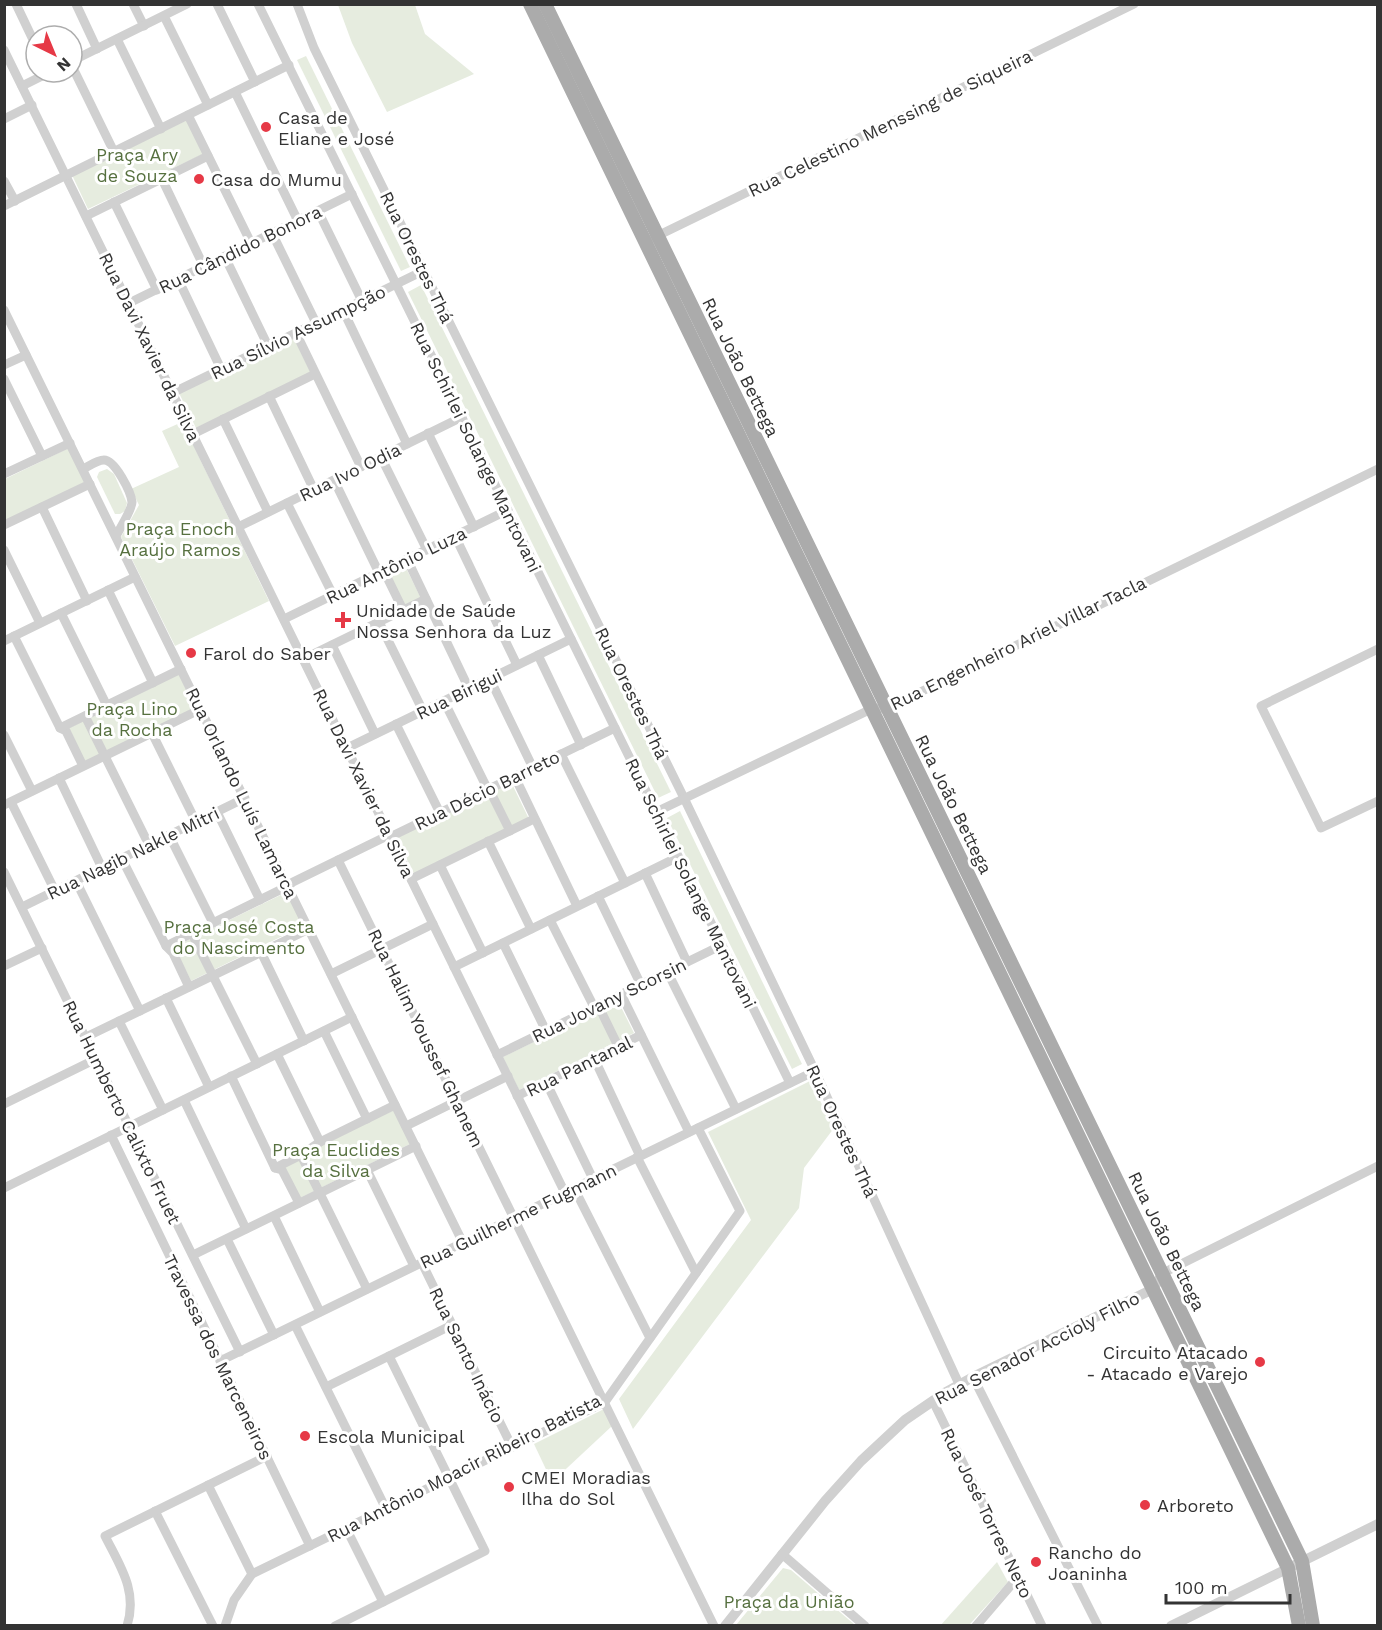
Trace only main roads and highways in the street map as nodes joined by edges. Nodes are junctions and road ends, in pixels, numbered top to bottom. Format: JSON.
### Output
{"nodes":[{"id":1,"x":530,"y":4,"type":"edge"},
{"id":2,"x":545,"y":4,"type":"edge"},
{"id":3,"x":651,"y":239,"type":"junction"},
{"id":4,"x":764,"y":471,"type":"junction"},
{"id":5,"x":1026,"y":993,"type":"junction"},
{"id":6,"x":1013,"y":1000,"type":"junction"},
{"id":7,"x":1034,"y":1010,"type":"junction"},
{"id":8,"x":1021,"y":1017,"type":"junction"},
{"id":9,"x":1299,"y":1626,"type":"edge"},
{"id":10,"x":1313,"y":1626,"type":"edge"}],
"edges":[{"from":1,"to":3,"type":"main road","name":"Rua João Bettega"},
{"from":2,"to":3,"type":"main road","name":"Rua João Bettega"},
{"from":3,"to":4,"type":"main road","name":"Rua João Bettega"},
{"from":4,"to":5,"type":"main road","name":"Rua João Bettega"},
{"from":4,"to":6,"type":"main road","name":"Rua João Bettega"},
{"from":5,"to":6,"type":"main road"},
{"from":5,"to":7,"type":"main road","name":"Rua João Bettega"},
{"from":6,"to":8,"type":"main road","name":"Rua João Bettega"},
{"from":7,"to":8,"type":"main road"},
{"from":7,"to":10,"type":"main road","name":"Rua João Bettega"},
{"from":8,"to":9,"type":"main road","name":"Rua João Bettega"}]}
